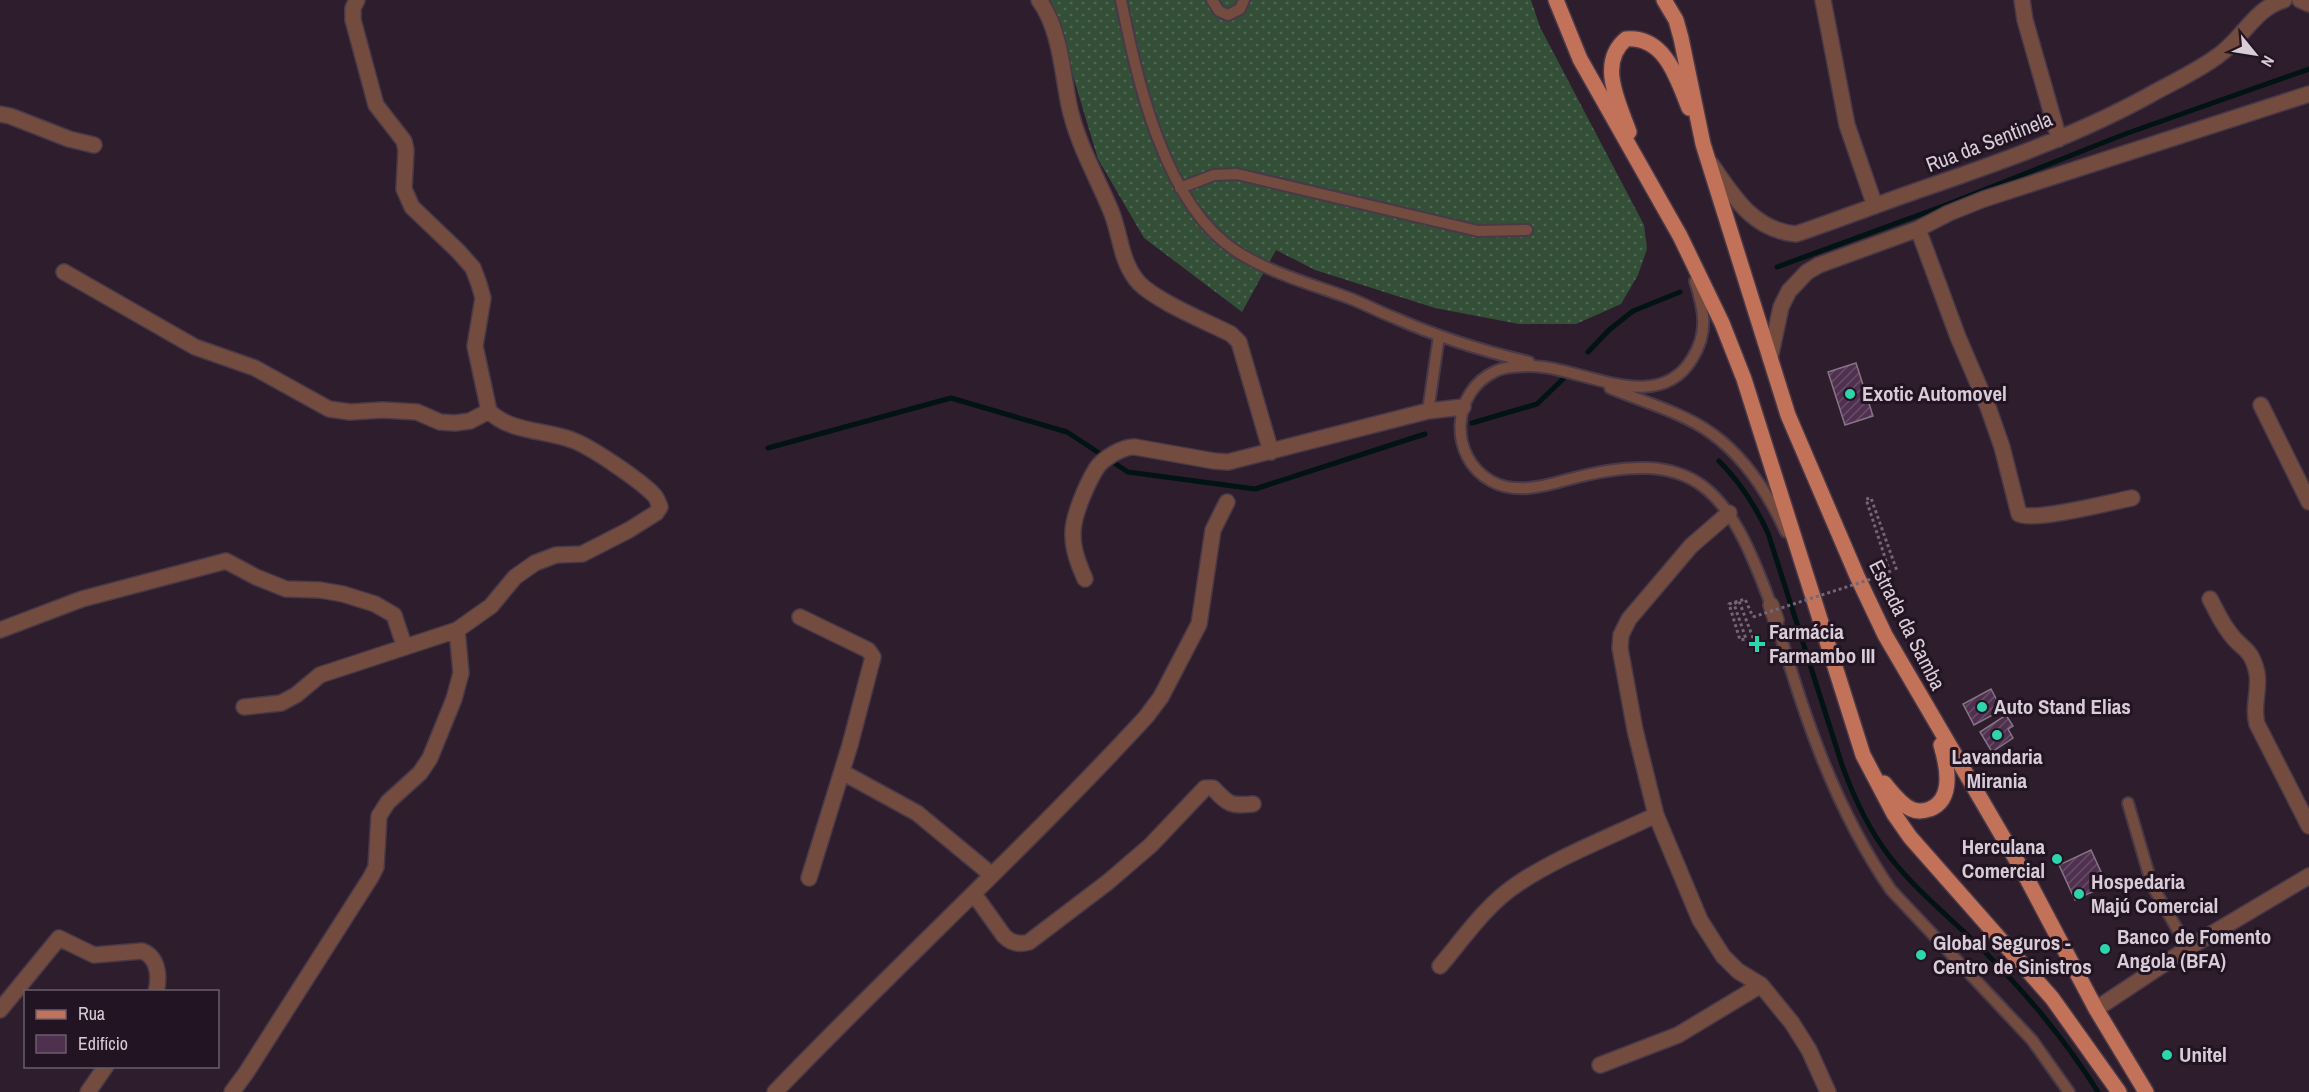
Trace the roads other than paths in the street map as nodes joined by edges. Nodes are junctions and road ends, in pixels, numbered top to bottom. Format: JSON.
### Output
{"nodes":[{"id":1,"x":357,"y":0,"type":"edge"},
{"id":2,"x":1039,"y":0,"type":"edge"},
{"id":3,"x":1120,"y":0,"type":"edge"},
{"id":4,"x":1212,"y":0,"type":"edge"},
{"id":5,"x":1244,"y":0,"type":"edge"},
{"id":6,"x":1556,"y":0,"type":"edge"},
{"id":7,"x":1665,"y":0,"type":"edge"},
{"id":8,"x":1823,"y":0,"type":"edge"},
{"id":9,"x":2022,"y":0,"type":"edge"},
{"id":10,"x":2284,"y":0,"type":"edge"},
{"id":11,"x":2300,"y":0,"type":"edge"},
{"id":12,"x":2309,"y":4,"type":"edge"},
{"id":13,"x":2309,"y":94,"type":"edge"},
{"id":14,"x":0,"y":114,"type":"edge"},
{"id":15,"x":2059,"y":139,"type":"junction"},
{"id":16,"x":1703,"y":144,"type":"junction"},
{"id":17,"x":94,"y":146,"type":"dead end"},
{"id":18,"x":1708,"y":160,"type":"junction"},
{"id":19,"x":1642,"y":169,"type":"junction"},
{"id":20,"x":1180,"y":188,"type":"junction"},
{"id":21,"x":1875,"y":206,"type":"junction"},
{"id":22,"x":1918,"y":229,"type":"junction"},
{"id":23,"x":1527,"y":230,"type":"dead end"},
{"id":24,"x":1680,"y":236,"type":"junction"},
{"id":25,"x":64,"y":273,"type":"dead end"},
{"id":26,"x":1439,"y":336,"type":"junction"},
{"id":27,"x":1770,"y":358,"type":"junction"},
{"id":28,"x":1540,"y":365,"type":"junction"},
{"id":29,"x":1576,"y":375,"type":"junction"},
{"id":30,"x":2261,"y":405,"type":"dead end"},
{"id":31,"x":1463,"y":408,"type":"junction"},
{"id":32,"x":489,"y":411,"type":"junction"},
{"id":33,"x":1428,"y":411,"type":"junction"},
{"id":34,"x":1272,"y":452,"type":"junction"},
{"id":35,"x":2132,"y":498,"type":"dead end"},
{"id":36,"x":2309,"y":501,"type":"edge"},
{"id":37,"x":1227,"y":502,"type":"dead end"},
{"id":38,"x":1729,"y":513,"type":"junction"},
{"id":39,"x":1802,"y":568,"type":"junction"},
{"id":40,"x":1085,"y":579,"type":"dead end"},
{"id":41,"x":2210,"y":599,"type":"dead end"},
{"id":42,"x":1771,"y":605,"type":"joint"},
{"id":43,"x":800,"y":616,"type":"dead end"},
{"id":44,"x":1776,"y":620,"type":"joint"},
{"id":45,"x":0,"y":630,"type":"edge"},
{"id":46,"x":457,"y":630,"type":"junction"},
{"id":47,"x":404,"y":645,"type":"junction"},
{"id":48,"x":244,"y":707,"type":"dead end"},
{"id":49,"x":1932,"y":719,"type":"junction"},
{"id":50,"x":1863,"y":755,"type":"junction"},
{"id":51,"x":842,"y":772,"type":"junction"},
{"id":52,"x":2128,"y":803,"type":"dead end"},
{"id":53,"x":1253,"y":804,"type":"dead end"},
{"id":54,"x":1656,"y":815,"type":"junction"},
{"id":55,"x":2309,"y":826,"type":"edge"},
{"id":56,"x":992,"y":875,"type":"junction"},
{"id":57,"x":2309,"y":876,"type":"edge"},
{"id":58,"x":809,"y":878,"type":"dead end"},
{"id":59,"x":974,"y":894,"type":"junction"},
{"id":60,"x":2188,"y":948,"type":"junction"},
{"id":61,"x":1440,"y":966,"type":"dead end"},
{"id":62,"x":1761,"y":985,"type":"junction"},
{"id":63,"x":156,"y":990,"type":"edge"},
{"id":64,"x":2097,"y":1009,"type":"junction"},
{"id":65,"x":0,"y":1010,"type":"edge"},
{"id":66,"x":1600,"y":1065,"type":"dead end"},
{"id":67,"x":105,"y":1068,"type":"edge"},
{"id":68,"x":88,"y":1092,"type":"edge"},
{"id":69,"x":232,"y":1092,"type":"edge"},
{"id":70,"x":775,"y":1092,"type":"edge"},
{"id":71,"x":1828,"y":1092,"type":"edge"},
{"id":72,"x":2069,"y":1092,"type":"edge"},
{"id":73,"x":2119,"y":1092,"type":"edge"},
{"id":74,"x":2146,"y":1092,"type":"edge"}],
"edges":[{"from":1,"to":32,"type":"street"},
{"from":2,"to":34,"type":"street"},
{"from":3,"to":20,"type":"lane"},
{"from":4,"to":5,"type":"lane"},
{"from":6,"to":19,"type":"main road"},
{"from":7,"to":16,"type":"main road"},
{"from":8,"to":21,"type":"street"},
{"from":9,"to":15,"type":"street"},
{"from":10,"to":15,"type":"street","name":"Rua da Sentinela"},
{"from":11,"to":12,"type":"street"},
{"from":13,"to":22,"type":"street"},
{"from":14,"to":17,"type":"street"},
{"from":15,"to":21,"type":"street","name":"Rua da Sentinela"},
{"from":16,"to":18,"type":"main road","name":"Estrada da Samba"},
{"from":16,"to":19,"type":"main road"},
{"from":18,"to":21,"type":"street","name":"Rua da Sentinela"},
{"from":18,"to":27,"type":"main road","name":"Estrada da Samba"},
{"from":19,"to":24,"type":"main road"},
{"from":20,"to":23,"type":"lane"},
{"from":20,"to":26,"type":"lane"},
{"from":22,"to":27,"type":"street"},
{"from":22,"to":35,"type":"street"},
{"from":24,"to":29,"type":"lane"},
{"from":24,"to":39,"type":"main road"},
{"from":25,"to":32,"type":"street"},
{"from":26,"to":28,"type":"lane"},
{"from":26,"to":33,"type":"lane"},
{"from":27,"to":49,"type":"main road","name":"Estrada da Samba"},
{"from":28,"to":29,"type":"lane"},
{"from":28,"to":31,"type":"lane"},
{"from":29,"to":39,"type":"lane"},
{"from":30,"to":36,"type":"street"},
{"from":31,"to":33,"type":"street"},
{"from":31,"to":38,"type":"lane"},
{"from":32,"to":46,"type":"street"},
{"from":33,"to":34,"type":"street"},
{"from":34,"to":40,"type":"street"},
{"from":37,"to":56,"type":"street"},
{"from":38,"to":42,"type":"lane"},
{"from":38,"to":54,"type":"street"},
{"from":39,"to":50,"type":"main road"},
{"from":41,"to":55,"type":"street"},
{"from":42,"to":44,"type":"street"},
{"from":43,"to":51,"type":"street"},
{"from":44,"to":72,"type":"lane"},
{"from":45,"to":47,"type":"street"},
{"from":46,"to":47,"type":"street"},
{"from":46,"to":69,"type":"street"},
{"from":47,"to":48,"type":"street"},
{"from":49,"to":50,"type":"main road"},
{"from":49,"to":64,"type":"main road","name":"Estrada da Samba"},
{"from":50,"to":73,"type":"main road"},
{"from":51,"to":56,"type":"street"},
{"from":51,"to":58,"type":"street"},
{"from":52,"to":60,"type":"lane"},
{"from":53,"to":59,"type":"street"},
{"from":54,"to":61,"type":"street"},
{"from":54,"to":62,"type":"street"},
{"from":56,"to":59,"type":"street"},
{"from":57,"to":60,"type":"street"},
{"from":59,"to":70,"type":"street"},
{"from":60,"to":64,"type":"street"},
{"from":62,"to":66,"type":"street"},
{"from":62,"to":71,"type":"street"},
{"from":63,"to":65,"type":"street"},
{"from":64,"to":74,"type":"main road","name":"Estrada da Samba"},
{"from":67,"to":68,"type":"street"}]}
